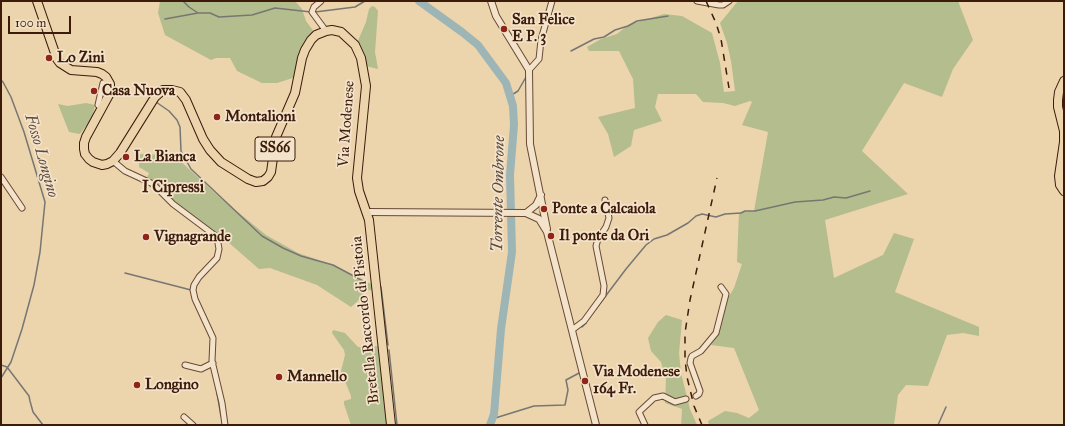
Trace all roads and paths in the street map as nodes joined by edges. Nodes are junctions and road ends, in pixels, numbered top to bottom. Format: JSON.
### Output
{"nodes":[{"id":1,"x":37,"y":1,"type":"edge"},
{"id":2,"x":321,"y":1,"type":"edge"},
{"id":3,"x":491,"y":1,"type":"edge"},
{"id":4,"x":552,"y":1,"type":"edge"},
{"id":5,"x":697,"y":1,"type":"edge"},
{"id":6,"x":729,"y":1,"type":"edge"},
{"id":7,"x":326,"y":31,"type":"junction"},
{"id":8,"x":529,"y":70,"type":"junction"},
{"id":9,"x":1064,"y":81,"type":"edge"},
{"id":10,"x":103,"y":83,"type":"dead end"},
{"id":11,"x":103,"y":108,"type":"junction"},
{"id":12,"x":1064,"y":142,"type":"edge"},
{"id":13,"x":113,"y":161,"type":"junction"},
{"id":14,"x":1,"y":177,"type":"edge"},
{"id":15,"x":1064,"y":191,"type":"edge"},
{"id":16,"x":541,"y":195,"type":"junction"},
{"id":17,"x":605,"y":200,"type":"dead end"},
{"id":18,"x":22,"y":208,"type":"dead end"},
{"id":19,"x":367,"y":212,"type":"junction"},
{"id":20,"x":523,"y":213,"type":"junction"},
{"id":21,"x":547,"y":232,"type":"junction"},
{"id":22,"x":722,"y":287,"type":"dead end"},
{"id":23,"x":572,"y":330,"type":"junction"},
{"id":24,"x":213,"y":363,"type":"junction"},
{"id":25,"x":185,"y":364,"type":"dead end"},
{"id":26,"x":696,"y":396,"type":"dead end"},
{"id":27,"x":686,"y":399,"type":"dead end"},
{"id":28,"x":184,"y":417,"type":"dead end"},
{"id":29,"x":193,"y":425,"type":"edge"},
{"id":30,"x":225,"y":425,"type":"edge"},
{"id":31,"x":391,"y":425,"type":"edge"},
{"id":32,"x":596,"y":425,"type":"edge"},
{"id":33,"x":646,"y":425,"type":"edge"}],
"edges":[{"from":1,"to":11,"type":"main road"},
{"from":2,"to":7,"type":"street"},
{"from":3,"to":8,"type":"street"},
{"from":4,"to":8,"type":"street"},
{"from":5,"to":6,"type":"street"},
{"from":7,"to":13,"type":"main road","number":"SS66"},
{"from":7,"to":19,"type":"main road","name":"Via Modenese"},
{"from":8,"to":16,"type":"street"},
{"from":9,"to":12,"type":"main road"},
{"from":10,"to":11,"type":"street"},
{"from":11,"to":13,"type":"main road"},
{"from":12,"to":15,"type":"main road"},
{"from":13,"to":24,"type":"street"},
{"from":14,"to":18,"type":"street"},
{"from":16,"to":20,"type":"street"},
{"from":16,"to":21,"type":"street"},
{"from":17,"to":23,"type":"street"},
{"from":19,"to":20,"type":"street"},
{"from":19,"to":31,"type":"main road","name":"Bretella Raccordo di Pistoia"},
{"from":20,"to":21,"type":"street"},
{"from":21,"to":23,"type":"street"},
{"from":22,"to":26,"type":"street"},
{"from":23,"to":32,"type":"street"},
{"from":24,"to":25,"type":"street"},
{"from":24,"to":30,"type":"street"},
{"from":27,"to":33,"type":"street"},
{"from":28,"to":29,"type":"street"}]}
